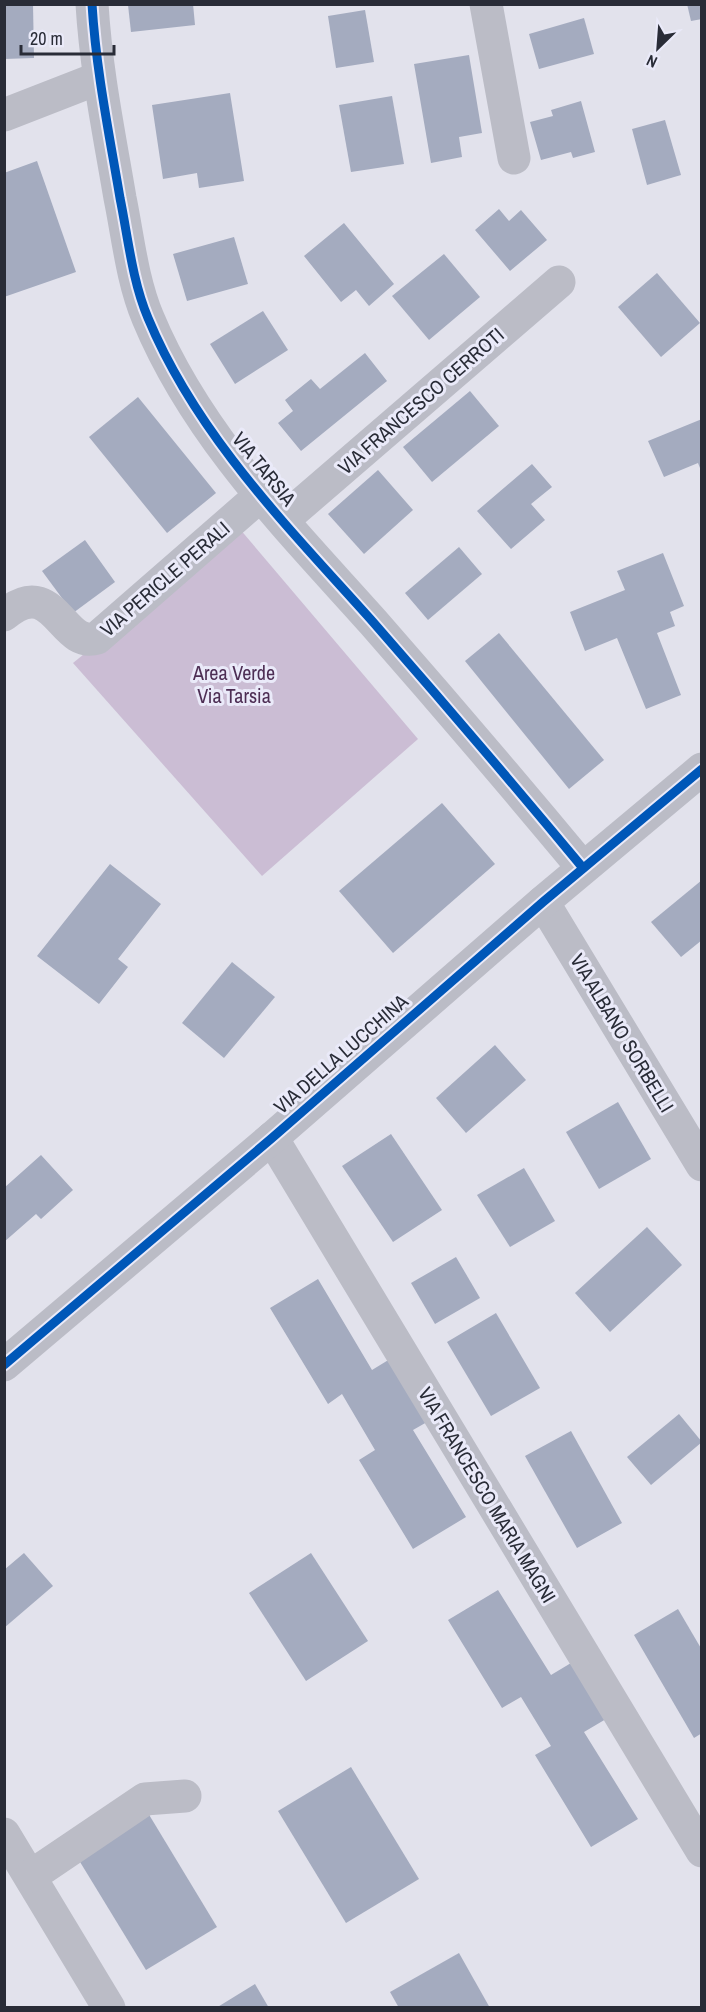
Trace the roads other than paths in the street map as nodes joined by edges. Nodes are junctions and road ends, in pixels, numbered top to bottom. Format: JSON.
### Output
{"nodes":[{"id":1,"x":92,"y":4,"type":"edge"},
{"id":2,"x":486,"y":4,"type":"edge"},
{"id":3,"x":99,"y":78,"type":"junction"},
{"id":4,"x":4,"y":115,"type":"edge"},
{"id":5,"x":514,"y":158,"type":"dead end"},
{"id":6,"x":559,"y":282,"type":"dead end"},
{"id":7,"x":261,"y":495,"type":"junction"},
{"id":8,"x":283,"y":520,"type":"junction"},
{"id":9,"x":4,"y":615,"type":"edge"},
{"id":10,"x":702,"y":769,"type":"edge"},
{"id":11,"x":583,"y":868,"type":"junction"},
{"id":12,"x":543,"y":902,"type":"junction"},
{"id":13,"x":272,"y":1138,"type":"junction"},
{"id":14,"x":702,"y":1165,"type":"edge"},
{"id":15,"x":4,"y":1365,"type":"edge"},
{"id":16,"x":185,"y":1796,"type":"dead end"},
{"id":17,"x":4,"y":1834,"type":"edge"},
{"id":18,"x":702,"y":1851,"type":"edge"},
{"id":19,"x":31,"y":1876,"type":"junction"},
{"id":20,"x":109,"y":2007,"type":"edge"}],
"edges":[{"from":1,"to":3,"type":"street","name":"VIA TARSIA"},
{"from":2,"to":5,"type":"street"},
{"from":3,"to":4,"type":"street"},
{"from":3,"to":7,"type":"street","name":"VIA TARSIA"},
{"from":6,"to":8,"type":"street","name":"VIA FRANCESCO CERROTI"},
{"from":7,"to":8,"type":"street","name":"VIA TARSIA"},
{"from":7,"to":9,"type":"street","name":"VIA PERICLE PERALI"},
{"from":8,"to":11,"type":"street","name":"VIA TARSIA"},
{"from":10,"to":11,"type":"street","name":"VIA DELLA LUCCHINA"},
{"from":11,"to":12,"type":"street","name":"VIA DELLA LUCCHINA"},
{"from":12,"to":13,"type":"street","name":"VIA DELLA LUCCHINA"},
{"from":12,"to":14,"type":"street","name":"VIA ALBANO SORBELLI"},
{"from":13,"to":15,"type":"street","name":"VIA DELLA LUCCHINA"},
{"from":13,"to":18,"type":"street","name":"VIA FRANCESCO MARIA MAGNI"},
{"from":16,"to":19,"type":"street"},
{"from":17,"to":19,"type":"street"},
{"from":19,"to":20,"type":"street"}]}
